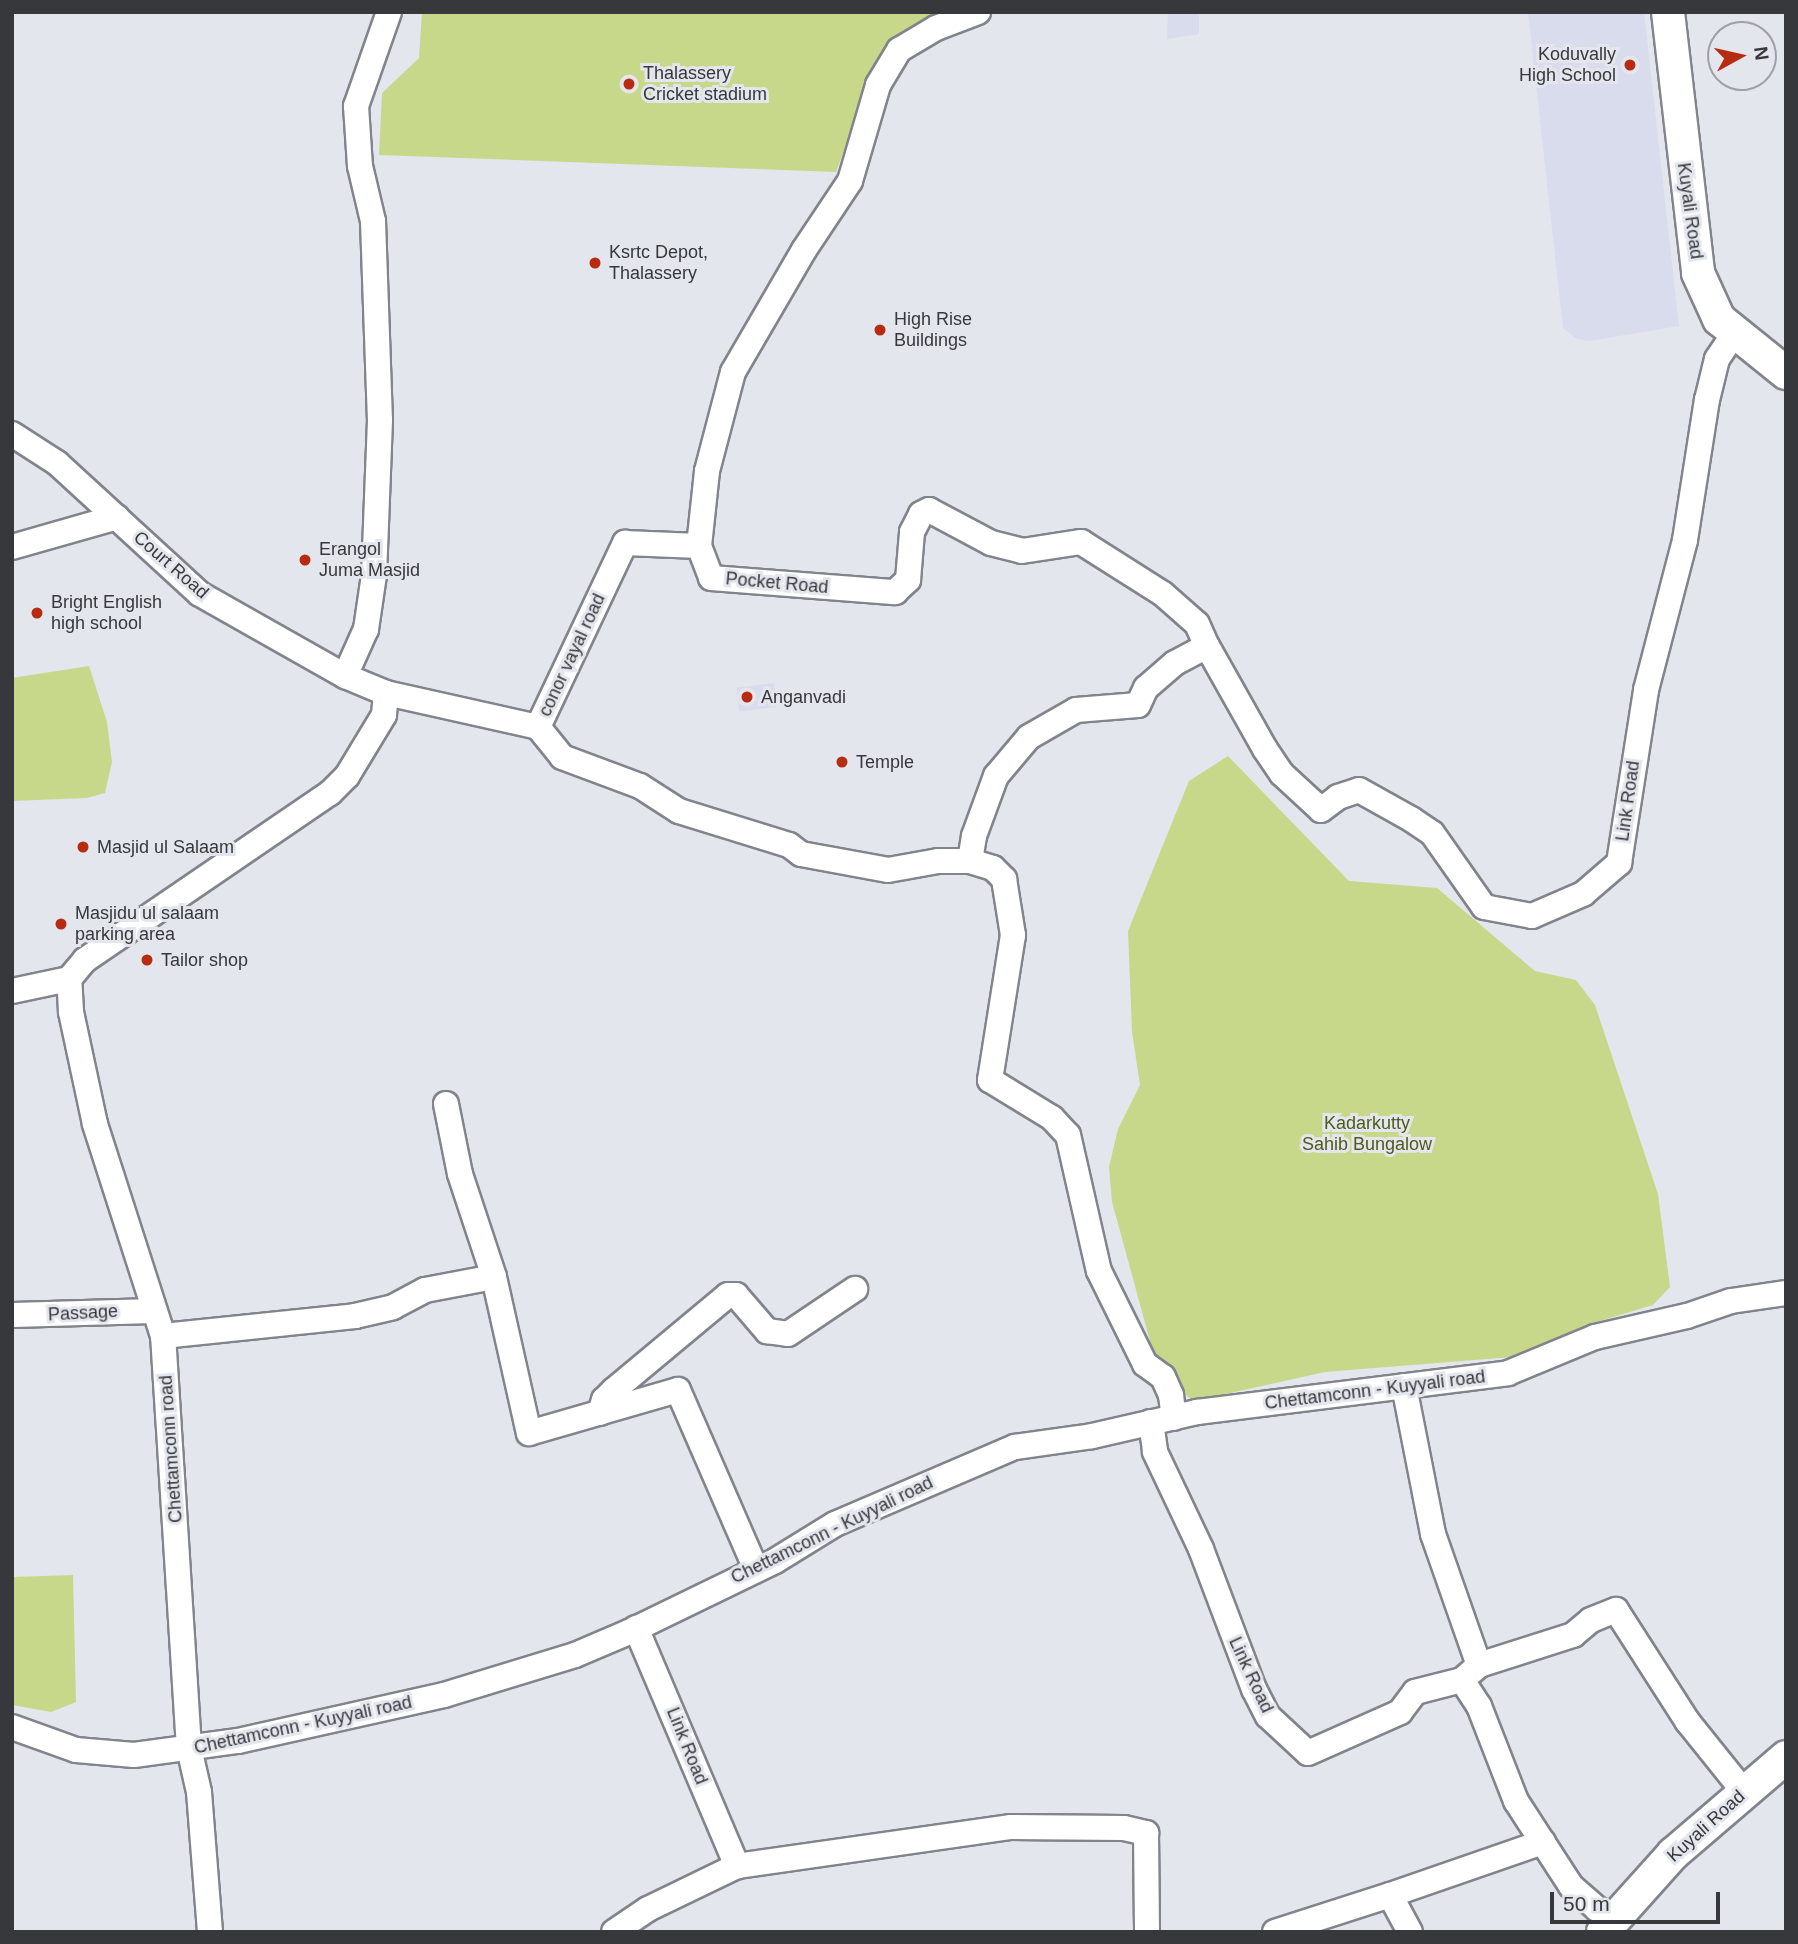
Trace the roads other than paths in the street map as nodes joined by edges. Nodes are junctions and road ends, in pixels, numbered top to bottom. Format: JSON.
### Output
{"nodes":[{"id":1,"x":389,"y":12,"type":"edge"},
{"id":2,"x":978,"y":12,"type":"edge"},
{"id":3,"x":1668,"y":12,"type":"edge"},
{"id":4,"x":1734,"y":334,"type":"junction"},
{"id":5,"x":1786,"y":373,"type":"edge"},
{"id":6,"x":12,"y":434,"type":"edge"},
{"id":7,"x":117,"y":517,"type":"junction"},
{"id":8,"x":699,"y":546,"type":"junction"},
{"id":9,"x":12,"y":547,"type":"edge"},
{"id":10,"x":1207,"y":646,"type":"junction"},
{"id":11,"x":345,"y":676,"type":"junction"},
{"id":12,"x":386,"y":693,"type":"junction"},
{"id":13,"x":538,"y":726,"type":"junction"},
{"id":14,"x":970,"y":861,"type":"junction"},
{"id":15,"x":69,"y":979,"type":"junction"},
{"id":16,"x":12,"y":991,"type":"edge"},
{"id":17,"x":446,"y":1104,"type":"dead end"},
{"id":18,"x":494,"y":1277,"type":"junction"},
{"id":19,"x":855,"y":1289,"type":"dead end"},
{"id":20,"x":1786,"y":1293,"type":"edge"},
{"id":21,"x":154,"y":1311,"type":"junction"},
{"id":22,"x":12,"y":1315,"type":"edge"},
{"id":23,"x":163,"y":1336,"type":"junction"},
{"id":24,"x":1404,"y":1386,"type":"junction"},
{"id":25,"x":600,"y":1413,"type":"junction"},
{"id":26,"x":1163,"y":1420,"type":"junction"},
{"id":27,"x":756,"y":1569,"type":"junction"},
{"id":28,"x":636,"y":1628,"type":"junction"},
{"id":29,"x":1471,"y":1673,"type":"junction"},
{"id":30,"x":12,"y":1727,"type":"edge"},
{"id":31,"x":189,"y":1748,"type":"junction"},
{"id":32,"x":1786,"y":1756,"type":"edge"},
{"id":33,"x":1744,"y":1792,"type":"junction"},
{"id":34,"x":1543,"y":1842,"type":"junction"},
{"id":35,"x":737,"y":1866,"type":"junction"},
{"id":36,"x":1390,"y":1895,"type":"junction"},
{"id":37,"x":1608,"y":1924,"type":"edge"},
{"id":38,"x":210,"y":1932,"type":"edge"},
{"id":39,"x":614,"y":1932,"type":"edge"},
{"id":40,"x":1147,"y":1932,"type":"edge"},
{"id":41,"x":1275,"y":1932,"type":"edge"},
{"id":42,"x":1410,"y":1932,"type":"edge"}],
"edges":[{"from":1,"to":11,"type":"street"},
{"from":2,"to":8,"type":"street"},
{"from":3,"to":4,"type":"main road","name":"Kuyali Road"},
{"from":4,"to":5,"type":"main road","name":"Kuyali Road"},
{"from":4,"to":10,"type":"street","name":"Link Road"},
{"from":6,"to":7,"type":"street","name":"Court Road"},
{"from":7,"to":9,"type":"street"},
{"from":7,"to":11,"type":"street","name":"Court Road"},
{"from":8,"to":10,"type":"street","name":"Pocket Road"},
{"from":8,"to":13,"type":"street","name":"conor vayal road"},
{"from":10,"to":14,"type":"street"},
{"from":11,"to":12,"type":"street","name":"conor vayal road"},
{"from":12,"to":13,"type":"street","name":"conor vayal road"},
{"from":12,"to":15,"type":"street"},
{"from":13,"to":14,"type":"street"},
{"from":14,"to":26,"type":"street"},
{"from":15,"to":16,"type":"street"},
{"from":15,"to":21,"type":"street","name":"Chettamconn road"},
{"from":17,"to":18,"type":"street"},
{"from":18,"to":23,"type":"street"},
{"from":18,"to":25,"type":"street"},
{"from":19,"to":25,"type":"street"},
{"from":20,"to":24,"type":"street","name":"Chettamconn - Kuyyali road"},
{"from":21,"to":22,"type":"street","name":"Passage"},
{"from":21,"to":23,"type":"street","name":"Chettamconn road"},
{"from":23,"to":31,"type":"street","name":"Chettamconn road"},
{"from":24,"to":26,"type":"street","name":"Chettamconn - Kuyyali road"},
{"from":24,"to":29,"type":"street"},
{"from":25,"to":27,"type":"street"},
{"from":26,"to":27,"type":"street","name":"Chettamconn - Kuyyali road"},
{"from":26,"to":29,"type":"street","name":"Link Road"},
{"from":27,"to":28,"type":"street","name":"Chettamconn - Kuyyali road"},
{"from":28,"to":31,"type":"street","name":"Chettamconn - Kuyyali road"},
{"from":28,"to":35,"type":"street","name":"Link Road"},
{"from":29,"to":33,"type":"street","name":"Link Road"},
{"from":29,"to":34,"type":"street"},
{"from":30,"to":31,"type":"street","name":"Chettamconn - Kuyyali road"},
{"from":31,"to":38,"type":"street","name":"Chettamconn road"},
{"from":32,"to":33,"type":"main road","name":"Kuyali Road"},
{"from":33,"to":37,"type":"main road","name":"Kuyali Road"},
{"from":34,"to":36,"type":"street"},
{"from":34,"to":37,"type":"street"},
{"from":35,"to":39,"type":"street"},
{"from":35,"to":40,"type":"street"},
{"from":36,"to":41,"type":"street"},
{"from":36,"to":42,"type":"street"}]}
